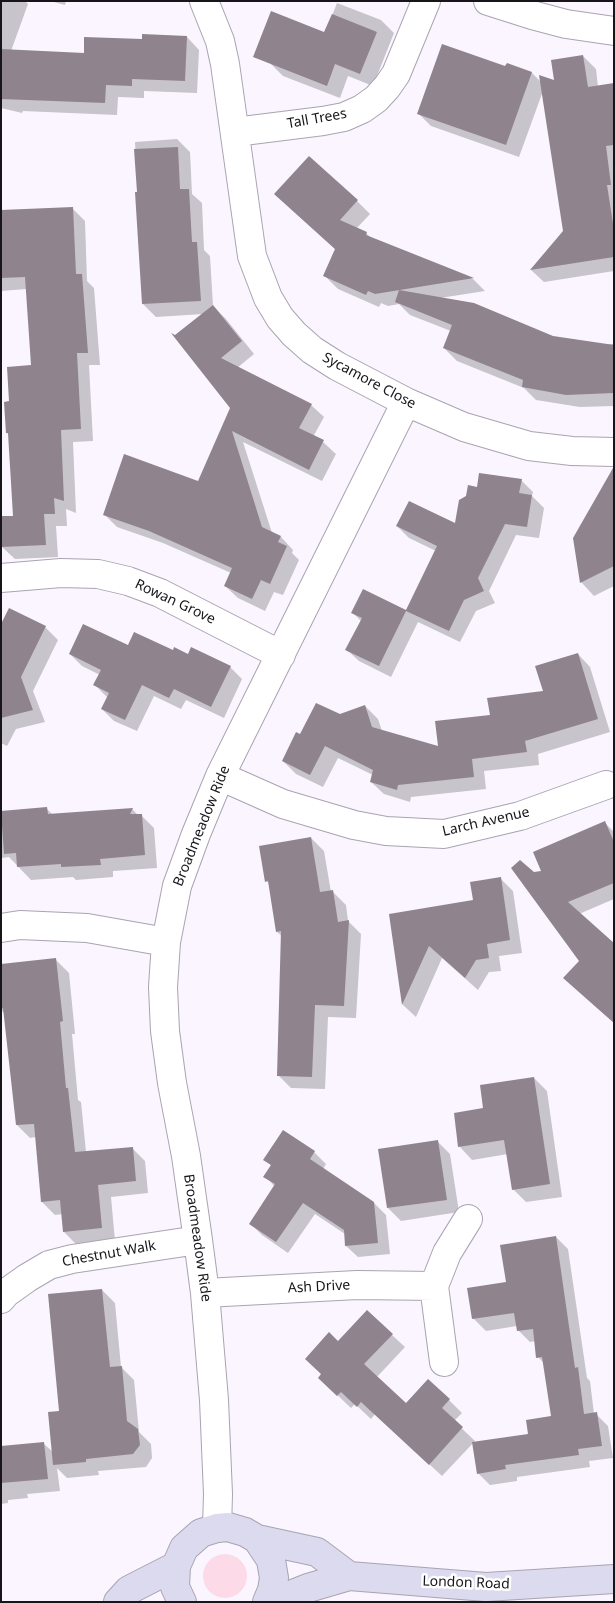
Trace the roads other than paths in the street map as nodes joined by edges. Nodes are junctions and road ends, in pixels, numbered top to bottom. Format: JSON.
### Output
{"nodes":[{"id":1,"x":204,"y":1,"type":"edge"},
{"id":2,"x":426,"y":1,"type":"edge"},
{"id":3,"x":488,"y":1,"type":"edge"},
{"id":4,"x":614,"y":31,"type":"edge"},
{"id":5,"x":235,"y":132,"type":"junction"},
{"id":6,"x":406,"y":402,"type":"junction"},
{"id":7,"x":614,"y":452,"type":"edge"},
{"id":8,"x":1,"y":578,"type":"edge"},
{"id":9,"x":281,"y":655,"type":"junction"},
{"id":10,"x":220,"y":776,"type":"junction"},
{"id":11,"x":606,"y":785,"type":"dead end"},
{"id":12,"x":1,"y":928,"type":"edge"},
{"id":13,"x":166,"y":942,"type":"junction"},
{"id":14,"x":468,"y":1219,"type":"dead end"},
{"id":15,"x":198,"y":1240,"type":"junction"},
{"id":16,"x":434,"y":1286,"type":"junction"},
{"id":17,"x":205,"y":1293,"type":"junction"},
{"id":18,"x":1,"y":1299,"type":"edge"},
{"id":19,"x":444,"y":1362,"type":"dead end"},
{"id":20,"x":217,"y":1528,"type":"junction"},
{"id":21,"x":257,"y":1540,"type":"junction"},
{"id":22,"x":176,"y":1566,"type":"junction"},
{"id":23,"x":349,"y":1576,"type":"junction"},
{"id":24,"x":614,"y":1580,"type":"edge"},
{"id":25,"x":118,"y":1602,"type":"edge"},
{"id":26,"x":182,"y":1602,"type":"edge"},
{"id":27,"x":267,"y":1602,"type":"edge"},
{"id":28,"x":273,"y":1602,"type":"edge"}],
"edges":[{"from":1,"to":5,"type":"street","name":"Sycamore Close"},
{"from":2,"to":5,"type":"street","name":"Tall Trees"},
{"from":3,"to":4,"type":"street"},
{"from":5,"to":6,"type":"street","name":"Sycamore Close"},
{"from":6,"to":7,"type":"street","name":"Sycamore Close"},
{"from":6,"to":9,"type":"street","name":"Broadmeadow Ride"},
{"from":8,"to":9,"type":"street","name":"Rowan Grove"},
{"from":9,"to":10,"type":"street","name":"Broadmeadow Ride"},
{"from":10,"to":11,"type":"street","name":"Larch Avenue"},
{"from":10,"to":13,"type":"street","name":"Broadmeadow Ride"},
{"from":12,"to":13,"type":"street"},
{"from":13,"to":15,"type":"street","name":"Broadmeadow Ride"},
{"from":14,"to":16,"type":"street"},
{"from":15,"to":17,"type":"street","name":"Broadmeadow Ride"},
{"from":15,"to":18,"type":"street","name":"Chestnut Walk"},
{"from":16,"to":17,"type":"street","name":"Ash Drive"},
{"from":16,"to":19,"type":"street"},
{"from":17,"to":20,"type":"street","name":"Broadmeadow Ride"},
{"from":20,"to":21,"type":"main road"},
{"from":20,"to":22,"type":"main road"},
{"from":21,"to":23,"type":"main road"},
{"from":21,"to":27,"type":"main road"},
{"from":22,"to":25,"type":"main road"},
{"from":22,"to":26,"type":"main road"},
{"from":23,"to":24,"type":"main road","name":"London Road"},
{"from":23,"to":28,"type":"main road","name":"London Road"}]}
